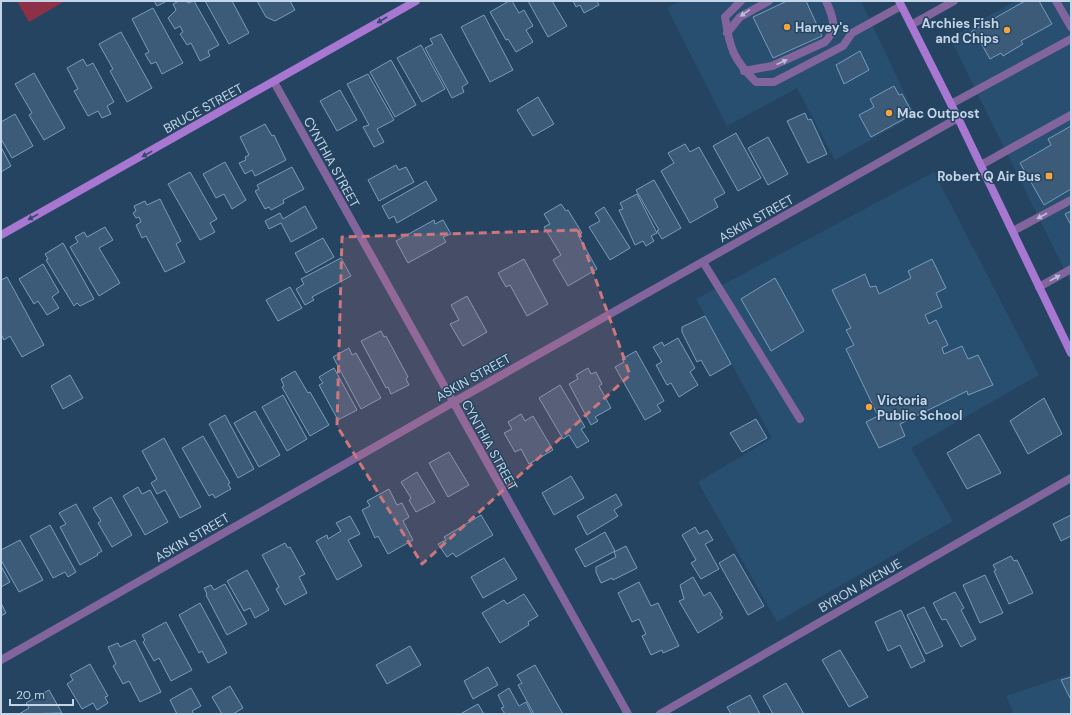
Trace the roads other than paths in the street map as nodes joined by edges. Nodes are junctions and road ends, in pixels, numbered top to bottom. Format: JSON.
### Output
{"nodes":[{"id":1,"x":416,"y":1,"type":"edge"},
{"id":2,"x":741,"y":1,"type":"edge"},
{"id":3,"x":769,"y":1,"type":"edge"},
{"id":4,"x":826,"y":1,"type":"edge"},
{"id":5,"x":954,"y":1,"type":"edge"},
{"id":6,"x":1056,"y":1,"type":"edge"},
{"id":7,"x":900,"y":3,"type":"edge"},
{"id":8,"x":911,"y":25,"type":"junction"},
{"id":9,"x":1071,"y":27,"type":"edge"},
{"id":10,"x":728,"y":33,"type":"junction"},
{"id":11,"x":1071,"y":39,"type":"edge"},
{"id":12,"x":744,"y":71,"type":"junction"},
{"id":13,"x":274,"y":82,"type":"junction"},
{"id":14,"x":951,"y":104,"type":"junction"},
{"id":15,"x":1071,"y":115,"type":"edge"},
{"id":16,"x":958,"y":118,"type":"junction"},
{"id":17,"x":981,"y":165,"type":"junction"},
{"id":18,"x":1071,"y":200,"type":"edge"},
{"id":19,"x":1013,"y":231,"type":"junction"},
{"id":20,"x":1,"y":235,"type":"edge"},
{"id":21,"x":703,"y":262,"type":"junction"},
{"id":22,"x":1071,"y":269,"type":"edge"},
{"id":23,"x":1039,"y":286,"type":"junction"},
{"id":24,"x":1071,"y":353,"type":"edge"},
{"id":25,"x":452,"y":403,"type":"junction"},
{"id":26,"x":800,"y":419,"type":"dead end"},
{"id":27,"x":1071,"y":478,"type":"edge"},
{"id":28,"x":1,"y":660,"type":"edge"},
{"id":29,"x":628,"y":714,"type":"edge"},
{"id":30,"x":660,"y":714,"type":"edge"}],
"edges":[{"from":1,"to":13,"type":"street","name":"BRUCE STREET","one_way":true},
{"from":2,"to":10,"type":"street"},
{"from":3,"to":10,"type":"street","one_way":true},
{"from":12,"to":4,"type":"street","one_way":true},
{"from":5,"to":8,"type":"street"},
{"from":6,"to":9,"type":"street"},
{"from":7,"to":8,"type":"street"},
{"from":7,"to":12,"type":"street"},
{"from":8,"to":14,"type":"street"},
{"from":10,"to":12,"type":"street"},
{"from":11,"to":14,"type":"street"},
{"from":13,"to":20,"type":"street","name":"BRUCE STREET","one_way":true},
{"from":13,"to":25,"type":"street","name":"CYNTHIA STREET"},
{"from":14,"to":16,"type":"street"},
{"from":15,"to":17,"type":"street"},
{"from":16,"to":17,"type":"street"},
{"from":16,"to":21,"type":"street","name":"ASKIN STREET"},
{"from":17,"to":19,"type":"street"},
{"from":18,"to":19,"type":"street","one_way":true},
{"from":19,"to":23,"type":"street"},
{"from":21,"to":25,"type":"street","name":"ASKIN STREET"},
{"from":21,"to":26,"type":"street"},
{"from":23,"to":22,"type":"street","one_way":true},
{"from":23,"to":24,"type":"street"},
{"from":25,"to":28,"type":"street","name":"ASKIN STREET"},
{"from":25,"to":29,"type":"street","name":"CYNTHIA STREET"},
{"from":27,"to":30,"type":"street","name":"BYRON AVENUE"}]}
